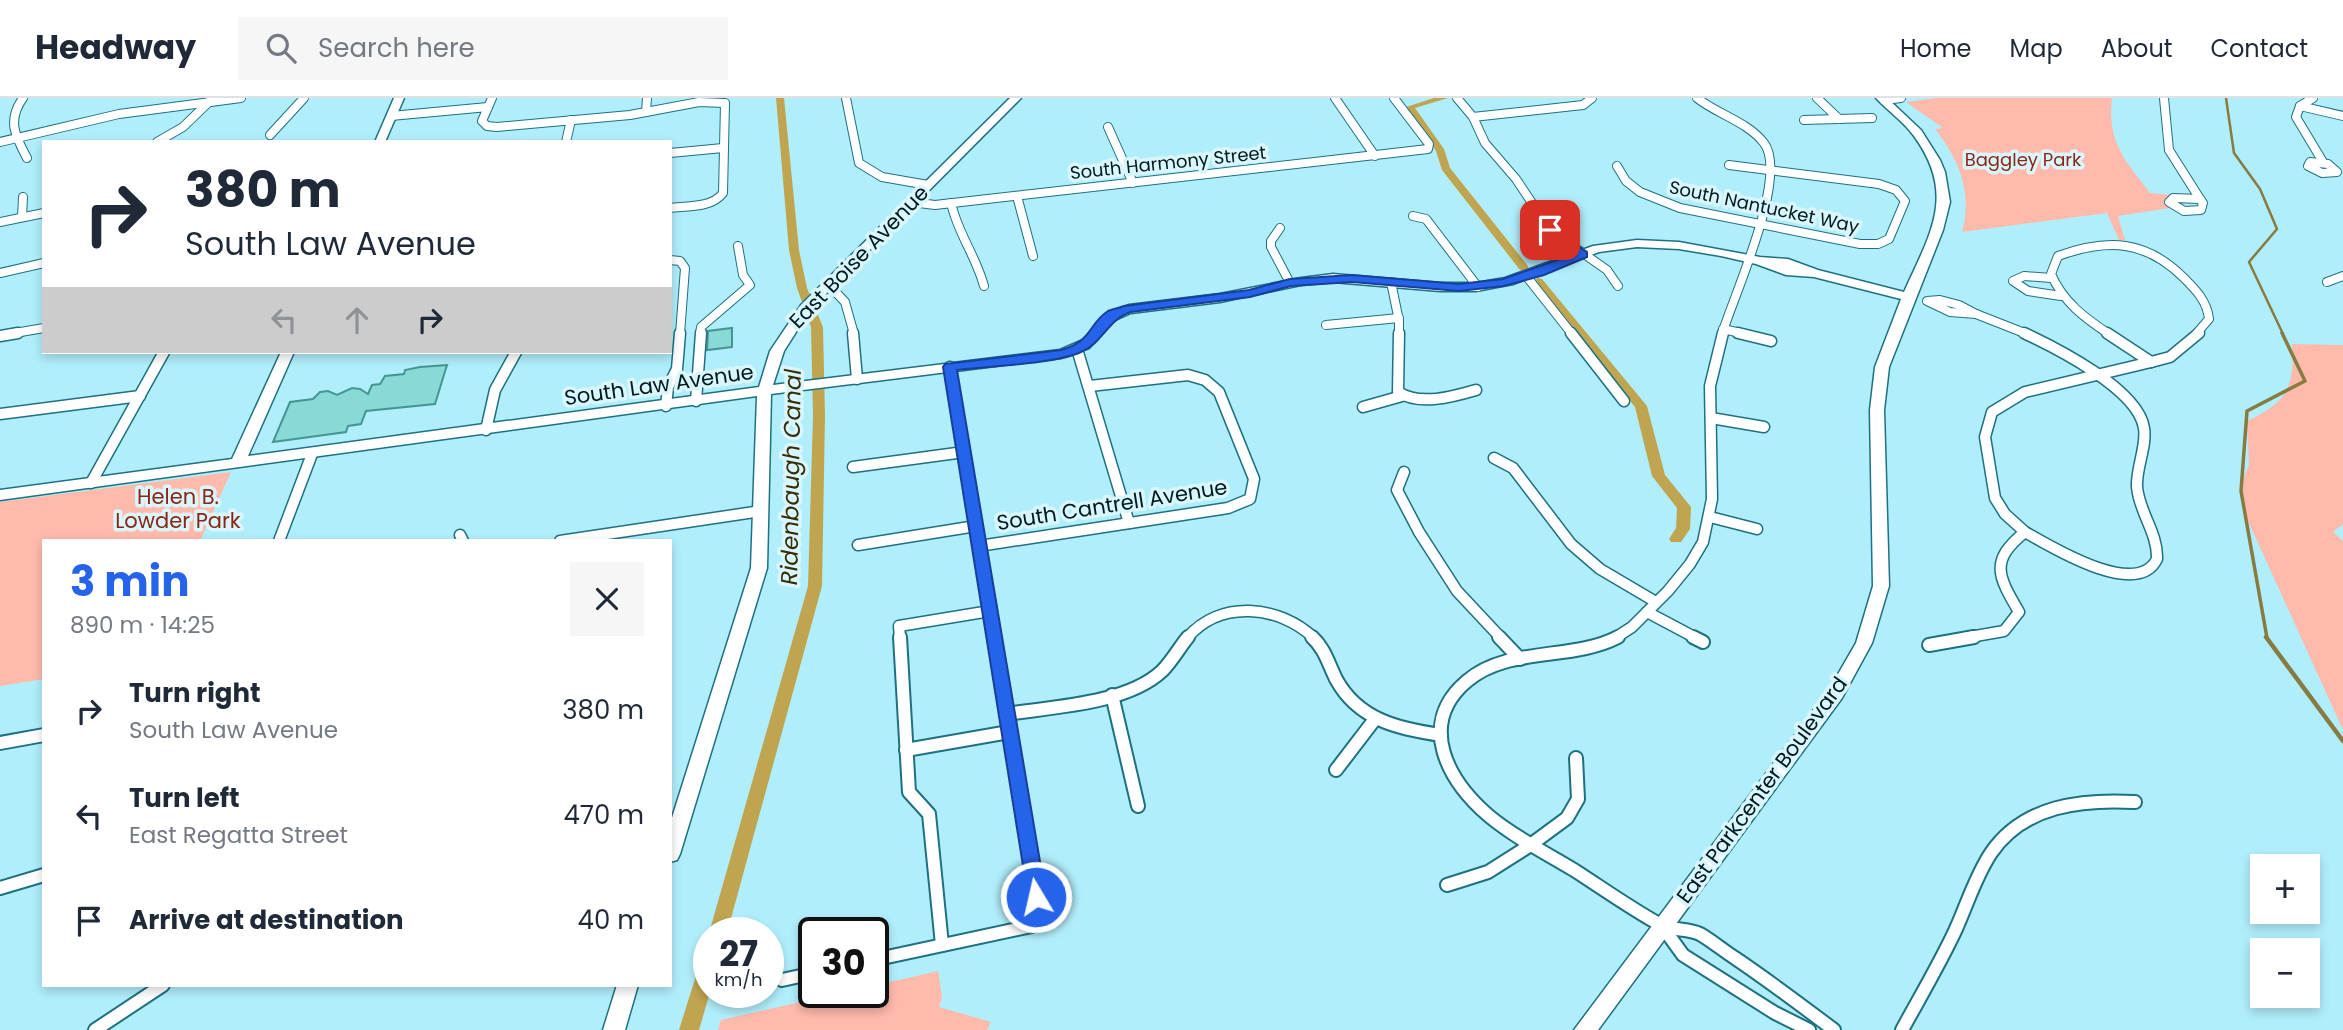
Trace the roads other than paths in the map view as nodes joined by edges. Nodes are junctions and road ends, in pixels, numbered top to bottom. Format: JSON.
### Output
{"nodes":[{"id":1,"x":23,"y":98,"type":"edge"},
{"id":2,"x":241,"y":98,"type":"edge"},
{"id":3,"x":304,"y":98,"type":"edge"},
{"id":4,"x":399,"y":98,"type":"edge"},
{"id":5,"x":492,"y":98,"type":"edge"},
{"id":6,"x":648,"y":98,"type":"edge"},
{"id":7,"x":846,"y":98,"type":"edge"},
{"id":8,"x":1016,"y":98,"type":"edge"},
{"id":9,"x":1335,"y":98,"type":"edge"},
{"id":10,"x":1394,"y":98,"type":"edge"},
{"id":11,"x":1457,"y":98,"type":"edge"},
{"id":12,"x":1697,"y":98,"type":"edge"},
{"id":13,"x":1817,"y":98,"type":"edge"},
{"id":14,"x":1901,"y":98,"type":"edge"},
{"id":15,"x":2164,"y":98,"type":"edge"},
{"id":16,"x":2313,"y":98,"type":"edge"},
{"id":17,"x":1592,"y":99,"type":"edge"},
{"id":18,"x":1883,"y":99,"type":"edge"},
{"id":19,"x":211,"y":100,"type":"edge"},
{"id":20,"x":2300,"y":106,"type":"junction"},
{"id":21,"x":488,"y":107,"type":"junction"},
{"id":22,"x":646,"y":112,"type":"junction"},
{"id":23,"x":391,"y":116,"type":"junction"},
{"id":24,"x":2343,"y":116,"type":"edge"},
{"id":25,"x":1473,"y":117,"type":"junction"},
{"id":26,"x":1872,"y":118,"type":"dead end"},
{"id":27,"x":1839,"y":119,"type":"junction"},
{"id":28,"x":571,"y":120,"type":"junction"},
{"id":29,"x":1804,"y":120,"type":"dead end"},
{"id":30,"x":1108,"y":127,"type":"dead end"},
{"id":31,"x":270,"y":135,"type":"dead end"},
{"id":32,"x":17,"y":137,"type":"junction"},
{"id":33,"x":160,"y":140,"type":"edge"},
{"id":34,"x":381,"y":140,"type":"edge"},
{"id":35,"x":566,"y":140,"type":"edge"},
{"id":36,"x":0,"y":142,"type":"edge"},
{"id":37,"x":723,"y":148,"type":"junction"},
{"id":38,"x":672,"y":153,"type":"edge"},
{"id":39,"x":1375,"y":156,"type":"junction"},
{"id":40,"x":27,"y":158,"type":"dead end"},
{"id":41,"x":2323,"y":162,"type":"dead end"},
{"id":42,"x":1729,"y":165,"type":"dead end"},
{"id":43,"x":1617,"y":166,"type":"dead end"},
{"id":44,"x":1770,"y":172,"type":"junction"},
{"id":45,"x":1133,"y":183,"type":"junction"},
{"id":46,"x":929,"y":185,"type":"junction"},
{"id":47,"x":1017,"y":195,"type":"junction"},
{"id":48,"x":23,"y":197,"type":"dead end"},
{"id":49,"x":2200,"y":199,"type":"dead end"},
{"id":50,"x":911,"y":202,"type":"junction"},
{"id":51,"x":951,"y":203,"type":"junction"},
{"id":52,"x":672,"y":208,"type":"edge"},
{"id":53,"x":42,"y":213,"type":"edge"},
{"id":54,"x":1413,"y":216,"type":"dead end"},
{"id":55,"x":22,"y":218,"type":"junction"},
{"id":56,"x":0,"y":222,"type":"edge"},
{"id":57,"x":1762,"y":223,"type":"junction"},
{"id":58,"x":1280,"y":229,"type":"dead end"},
{"id":59,"x":738,"y":247,"type":"dead end"},
{"id":60,"x":1583,"y":254,"type":"junction"},
{"id":61,"x":1033,"y":256,"type":"dead end"},
{"id":62,"x":1754,"y":259,"type":"junction"},
{"id":63,"x":672,"y":260,"type":"edge"},
{"id":64,"x":42,"y":263,"type":"edge"},
{"id":65,"x":0,"y":273,"type":"edge"},
{"id":66,"x":2343,"y":276,"type":"edge"},
{"id":67,"x":1527,"y":277,"type":"junction"},
{"id":68,"x":2051,"y":278,"type":"junction"},
{"id":69,"x":1391,"y":282,"type":"junction"},
{"id":70,"x":2328,"y":282,"type":"dead end"},
{"id":71,"x":1290,"y":283,"type":"junction"},
{"id":72,"x":1618,"y":285,"type":"dead end"},
{"id":73,"x":984,"y":286,"type":"dead end"},
{"id":74,"x":1478,"y":287,"type":"junction"},
{"id":75,"x":824,"y":290,"type":"junction"},
{"id":76,"x":2061,"y":296,"type":"junction"},
{"id":77,"x":1908,"y":297,"type":"junction"},
{"id":78,"x":1399,"y":318,"type":"junction"},
{"id":79,"x":1326,"y":325,"type":"dead end"},
{"id":80,"x":42,"y":328,"type":"edge"},
{"id":81,"x":1723,"y":329,"type":"junction"},
{"id":82,"x":0,"y":335,"type":"edge"},
{"id":83,"x":1771,"y":341,"type":"dead end"},
{"id":84,"x":1077,"y":349,"type":"junction"},
{"id":85,"x":163,"y":354,"type":"edge"},
{"id":86,"x":286,"y":354,"type":"edge"},
{"id":87,"x":515,"y":354,"type":"edge"},
{"id":88,"x":2152,"y":362,"type":"junction"},
{"id":89,"x":950,"y":367,"type":"junction"},
{"id":90,"x":2096,"y":377,"type":"junction"},
{"id":91,"x":857,"y":379,"type":"junction"},
{"id":92,"x":1090,"y":386,"type":"junction"},
{"id":93,"x":1476,"y":390,"type":"dead end"},
{"id":94,"x":764,"y":392,"type":"junction"},
{"id":95,"x":140,"y":396,"type":"junction"},
{"id":96,"x":1402,"y":396,"type":"junction"},
{"id":97,"x":696,"y":401,"type":"junction"},
{"id":98,"x":1624,"y":401,"type":"dead end"},
{"id":99,"x":666,"y":406,"type":"junction"},
{"id":100,"x":1363,"y":407,"type":"dead end"},
{"id":101,"x":0,"y":414,"type":"edge"},
{"id":102,"x":1711,"y":418,"type":"junction"},
{"id":103,"x":1764,"y":427,"type":"dead end"},
{"id":104,"x":486,"y":430,"type":"junction"},
{"id":105,"x":964,"y":452,"type":"junction"},
{"id":106,"x":312,"y":454,"type":"junction"},
{"id":107,"x":1494,"y":458,"type":"dead end"},
{"id":108,"x":237,"y":464,"type":"junction"},
{"id":109,"x":853,"y":467,"type":"dead end"},
{"id":110,"x":1404,"y":472,"type":"dead end"},
{"id":111,"x":91,"y":483,"type":"junction"},
{"id":112,"x":0,"y":495,"type":"edge"},
{"id":113,"x":761,"y":511,"type":"junction"},
{"id":114,"x":1710,"y":517,"type":"junction"},
{"id":115,"x":1129,"y":523,"type":"junction"},
{"id":116,"x":976,"y":526,"type":"junction"},
{"id":117,"x":1758,"y":529,"type":"dead end"},
{"id":118,"x":2025,"y":532,"type":"junction"},
{"id":119,"x":280,"y":539,"type":"edge"},
{"id":120,"x":579,"y":539,"type":"edge"},
{"id":121,"x":858,"y":545,"type":"dead end"},
{"id":122,"x":979,"y":546,"type":"junction"},
{"id":123,"x":1656,"y":602,"type":"junction"},
{"id":124,"x":990,"y":611,"type":"junction"},
{"id":125,"x":1647,"y":612,"type":"junction"},
{"id":126,"x":1703,"y":642,"type":"dead end"},
{"id":127,"x":1928,"y":645,"type":"dead end"},
{"id":128,"x":1520,"y":659,"type":"junction"},
{"id":129,"x":1112,"y":695,"type":"junction"},
{"id":130,"x":1006,"y":714,"type":"junction"},
{"id":131,"x":1375,"y":719,"type":"junction"},
{"id":132,"x":1009,"y":732,"type":"junction"},
{"id":133,"x":42,"y":735,"type":"edge"},
{"id":134,"x":1441,"y":735,"type":"junction"},
{"id":135,"x":0,"y":743,"type":"edge"},
{"id":136,"x":906,"y":750,"type":"junction"},
{"id":137,"x":1576,"y":758,"type":"dead end"},
{"id":138,"x":1336,"y":770,"type":"dead end"},
{"id":139,"x":2135,"y":802,"type":"dead end"},
{"id":140,"x":1138,"y":806,"type":"dead end"},
{"id":141,"x":1530,"y":844,"type":"junction"},
{"id":142,"x":672,"y":848,"type":"edge"},
{"id":143,"x":42,"y":876,"type":"edge"},
{"id":144,"x":1447,"y":885,"type":"dead end"},
{"id":145,"x":0,"y":888,"type":"edge"},
{"id":146,"x":1662,"y":926,"type":"junction"},
{"id":147,"x":942,"y":945,"type":"junction"},
{"id":148,"x":889,"y":957,"type":"edge"},
{"id":149,"x":160,"y":987,"type":"edge"},
{"id":150,"x":627,"y":987,"type":"edge"},
{"id":151,"x":95,"y":1030,"type":"edge"},
{"id":152,"x":614,"y":1030,"type":"edge"},
{"id":153,"x":1585,"y":1030,"type":"edge"},
{"id":154,"x":1810,"y":1030,"type":"edge"},
{"id":155,"x":1834,"y":1030,"type":"edge"},
{"id":156,"x":1902,"y":1030,"type":"edge"}],
"edges":[{"from":1,"to":32,"type":"street"},
{"from":2,"to":19,"type":"street"},
{"from":3,"to":31,"type":"street"},
{"from":4,"to":23,"type":"street"},
{"from":5,"to":21,"type":"street"},
{"from":6,"to":22,"type":"street"},
{"from":7,"to":46,"type":"street"},
{"from":8,"to":46,"type":"street","name":"East Boise Avenue"},
{"from":9,"to":39,"type":"street"},
{"from":10,"to":39,"type":"street","name":"South Harmony Street"},
{"from":11,"to":25,"type":"street"},
{"from":12,"to":44,"type":"street"},
{"from":13,"to":27,"type":"street"},
{"from":14,"to":18,"type":"street"},
{"from":15,"to":49,"type":"street"},
{"from":16,"to":20,"type":"street"},
{"from":17,"to":25,"type":"street"},
{"from":18,"to":77,"type":"street","name":"East Parkcenter Boulevard"},
{"from":19,"to":32,"type":"street"},
{"from":19,"to":33,"type":"street"},
{"from":20,"to":24,"type":"street"},
{"from":20,"to":41,"type":"street"},
{"from":21,"to":23,"type":"street"},
{"from":21,"to":28,"type":"street"},
{"from":22,"to":28,"type":"street"},
{"from":22,"to":37,"type":"street"},
{"from":23,"to":34,"type":"street"},
{"from":25,"to":60,"type":"street"},
{"from":26,"to":27,"type":"street"},
{"from":27,"to":29,"type":"street"},
{"from":28,"to":35,"type":"street"},
{"from":30,"to":45,"type":"street"},
{"from":32,"to":36,"type":"street"},
{"from":32,"to":40,"type":"street"},
{"from":37,"to":38,"type":"street"},
{"from":37,"to":52,"type":"street"},
{"from":39,"to":45,"type":"street","name":"South Harmony Street"},
{"from":42,"to":44,"type":"street"},
{"from":43,"to":57,"type":"street","name":"South Nantucket Way"},
{"from":44,"to":57,"type":"street"},
{"from":44,"to":57,"type":"street","name":"South Nantucket Way"},
{"from":45,"to":47,"type":"street","name":"South Harmony Street"},
{"from":46,"to":50,"type":"street","name":"East Boise Avenue"},
{"from":47,"to":51,"type":"street","name":"South Harmony Street"},
{"from":47,"to":61,"type":"street"},
{"from":48,"to":55,"type":"street"},
{"from":50,"to":51,"type":"street","name":"South Harmony Street"},
{"from":50,"to":75,"type":"street","name":"East Boise Avenue"},
{"from":51,"to":73,"type":"street"},
{"from":53,"to":55,"type":"street"},
{"from":54,"to":74,"type":"street"},
{"from":55,"to":56,"type":"street"},
{"from":57,"to":62,"type":"street"},
{"from":58,"to":71,"type":"street"},
{"from":59,"to":97,"type":"street"},
{"from":60,"to":62,"type":"street"},
{"from":60,"to":67,"type":"street"},
{"from":60,"to":72,"type":"street"},
{"from":62,"to":77,"type":"street"},
{"from":62,"to":81,"type":"street"},
{"from":63,"to":99,"type":"street"},
{"from":64,"to":65,"type":"street"},
{"from":66,"to":70,"type":"street"},
{"from":67,"to":74,"type":"street"},
{"from":67,"to":98,"type":"street"},
{"from":68,"to":76,"type":"street"},
{"from":68,"to":76,"type":"street"},
{"from":68,"to":88,"type":"street"},
{"from":69,"to":71,"type":"street"},
{"from":69,"to":74,"type":"street"},
{"from":69,"to":78,"type":"street"},
{"from":71,"to":84,"type":"street"},
{"from":75,"to":91,"type":"street"},
{"from":75,"to":94,"type":"street","name":"East Boise Avenue"},
{"from":76,"to":88,"type":"street"},
{"from":77,"to":90,"type":"street"},
{"from":77,"to":146,"type":"street","name":"East Parkcenter Boulevard"},
{"from":78,"to":79,"type":"street"},
{"from":78,"to":96,"type":"street"},
{"from":80,"to":82,"type":"street"},
{"from":81,"to":83,"type":"street"},
{"from":81,"to":102,"type":"street"},
{"from":84,"to":89,"type":"street","name":"South Law Avenue"},
{"from":84,"to":92,"type":"street"},
{"from":85,"to":95,"type":"street"},
{"from":86,"to":108,"type":"street"},
{"from":87,"to":104,"type":"street"},
{"from":88,"to":90,"type":"street"},
{"from":89,"to":91,"type":"street","name":"South Law Avenue"},
{"from":89,"to":105,"type":"street"},
{"from":90,"to":118,"type":"street"},
{"from":90,"to":118,"type":"street"},
{"from":91,"to":94,"type":"street","name":"South Law Avenue"},
{"from":92,"to":115,"type":"street"},
{"from":92,"to":115,"type":"street","name":"South Cantrell Avenue"},
{"from":93,"to":96,"type":"street"},
{"from":94,"to":97,"type":"street","name":"South Law Avenue"},
{"from":94,"to":113,"type":"street","name":"East Boise Avenue"},
{"from":95,"to":101,"type":"street"},
{"from":95,"to":111,"type":"street"},
{"from":96,"to":100,"type":"street"},
{"from":97,"to":99,"type":"street","name":"South Law Avenue"},
{"from":99,"to":104,"type":"street","name":"South Law Avenue"},
{"from":102,"to":103,"type":"street"},
{"from":102,"to":114,"type":"street"},
{"from":104,"to":106,"type":"street","name":"South Law Avenue"},
{"from":105,"to":109,"type":"street"},
{"from":105,"to":116,"type":"street"},
{"from":106,"to":108,"type":"street","name":"South Law Avenue"},
{"from":106,"to":119,"type":"street"},
{"from":107,"to":123,"type":"street"},
{"from":108,"to":111,"type":"street","name":"South Law Avenue"},
{"from":110,"to":128,"type":"street"},
{"from":111,"to":112,"type":"street","name":"South Law Avenue"},
{"from":113,"to":120,"type":"street"},
{"from":113,"to":142,"type":"street","name":"East Boise Avenue"},
{"from":114,"to":117,"type":"street"},
{"from":114,"to":123,"type":"street"},
{"from":115,"to":122,"type":"street","name":"South Cantrell Avenue"},
{"from":116,"to":121,"type":"street"},
{"from":116,"to":122,"type":"street"},
{"from":118,"to":127,"type":"street"},
{"from":122,"to":124,"type":"street"},
{"from":123,"to":125,"type":"street"},
{"from":124,"to":130,"type":"street"},
{"from":124,"to":136,"type":"street"},
{"from":125,"to":126,"type":"street"},
{"from":125,"to":128,"type":"street"},
{"from":128,"to":134,"type":"street"},
{"from":129,"to":130,"type":"street"},
{"from":129,"to":131,"type":"street"},
{"from":129,"to":140,"type":"street"},
{"from":130,"to":132,"type":"street"},
{"from":131,"to":134,"type":"street"},
{"from":131,"to":138,"type":"street"},
{"from":132,"to":136,"type":"street"},
{"from":132,"to":147,"type":"street"},
{"from":133,"to":135,"type":"street"},
{"from":134,"to":141,"type":"street"},
{"from":136,"to":147,"type":"street"},
{"from":137,"to":141,"type":"street"},
{"from":139,"to":156,"type":"street"},
{"from":141,"to":144,"type":"street"},
{"from":141,"to":146,"type":"street"},
{"from":143,"to":145,"type":"street"},
{"from":146,"to":153,"type":"street","name":"East Parkcenter Boulevard"},
{"from":146,"to":154,"type":"street"},
{"from":146,"to":155,"type":"street"},
{"from":147,"to":148,"type":"street"},
{"from":149,"to":151,"type":"street"},
{"from":150,"to":152,"type":"street"}]}
